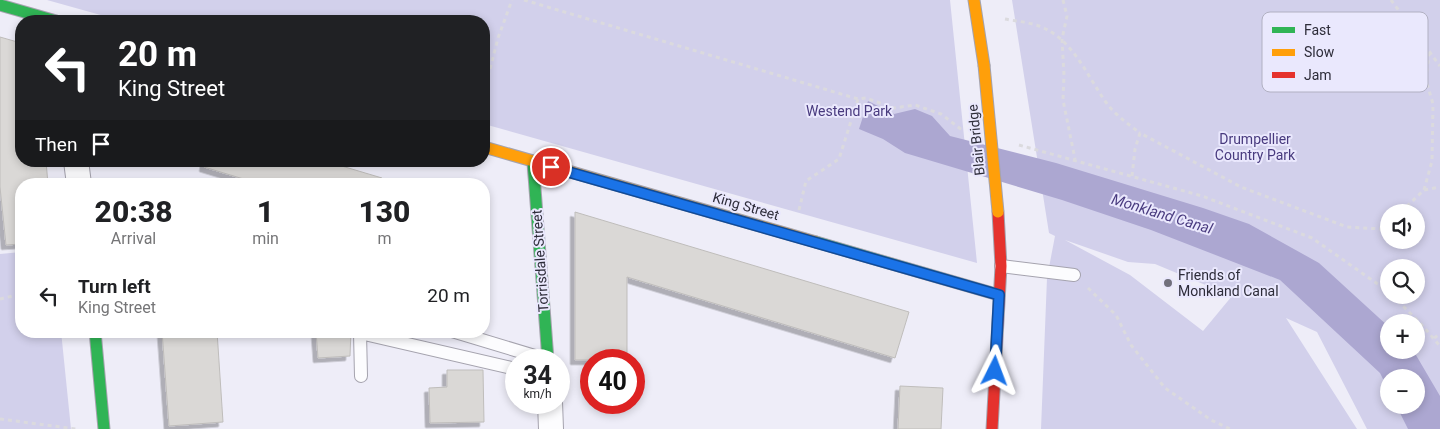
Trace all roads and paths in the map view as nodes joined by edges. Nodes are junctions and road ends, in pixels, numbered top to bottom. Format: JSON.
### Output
{"nodes":[{"id":1,"x":512,"y":0,"type":"edge"},
{"id":2,"x":526,"y":0,"type":"edge"},
{"id":3,"x":974,"y":0,"type":"edge"},
{"id":4,"x":1063,"y":0,"type":"edge"},
{"id":5,"x":1391,"y":0,"type":"edge"},
{"id":6,"x":0,"y":5,"type":"edge"},
{"id":7,"x":1400,"y":12,"type":"edge"},
{"id":8,"x":976,"y":13,"type":"junction"},
{"id":9,"x":35,"y":15,"type":"edge"},
{"id":10,"x":1062,"y":39,"type":"junction"},
{"id":11,"x":1429,"y":53,"type":"joint"},
{"id":12,"x":1428,"y":62,"type":"edge"},
{"id":13,"x":1440,"y":66,"type":"edge"},
{"id":14,"x":490,"y":69,"type":"edge"},
{"id":15,"x":1428,"y":87,"type":"edge"},
{"id":16,"x":858,"y":99,"type":"junction"},
{"id":17,"x":970,"y":132,"type":"dead end"},
{"id":18,"x":1140,"y":133,"type":"junction"},
{"id":19,"x":1018,"y":144,"type":"dead end"},
{"id":20,"x":490,"y":149,"type":"edge"},
{"id":21,"x":1075,"y":159,"type":"junction"},
{"id":22,"x":533,"y":162,"type":"junction"},
{"id":23,"x":1132,"y":176,"type":"junction"},
{"id":24,"x":1440,"y":187,"type":"edge"},
{"id":25,"x":1424,"y":190,"type":"junction"},
{"id":26,"x":1410,"y":204,"type":"edge"},
{"id":27,"x":1380,"y":229,"type":"edge"},
{"id":28,"x":792,"y":235,"type":"junction"},
{"id":29,"x":1001,"y":266,"type":"junction"},
{"id":30,"x":1074,"y":275,"type":"joint"},
{"id":31,"x":1380,"y":286,"type":"edge"},
{"id":32,"x":15,"y":295,"type":"edge"},
{"id":33,"x":999,"y":295,"type":"junction"},
{"id":34,"x":0,"y":299,"type":"edge"},
{"id":35,"x":1401,"y":304,"type":"edge"},
{"id":36,"x":1440,"y":334,"type":"edge"},
{"id":37,"x":96,"y":338,"type":"edge"},
{"id":38,"x":360,"y":338,"type":"edge"},
{"id":39,"x":377,"y":338,"type":"edge"},
{"id":40,"x":475,"y":338,"type":"edge"},
{"id":41,"x":1434,"y":338,"type":"junction"},
{"id":42,"x":1440,"y":346,"type":"edge"},
{"id":43,"x":512,"y":349,"type":"edge"},
{"id":44,"x":547,"y":349,"type":"edge"},
{"id":45,"x":505,"y":367,"type":"edge"},
{"id":46,"x":361,"y":376,"type":"dead end"},
{"id":47,"x":550,"y":414,"type":"edge"},
{"id":48,"x":0,"y":419,"type":"edge"},
{"id":49,"x":79,"y":429,"type":"edge"},
{"id":50,"x":104,"y":429,"type":"edge"},
{"id":51,"x":551,"y":429,"type":"edge"},
{"id":52,"x":992,"y":429,"type":"edge"},
{"id":53,"x":1230,"y":429,"type":"edge"}],
"edges":[{"from":1,"to":14,"type":"path"},
{"from":2,"to":16,"type":"path"},
{"from":3,"to":8,"type":"street","name":"Blair Bridge"},
{"from":4,"to":10,"type":"path"},
{"from":5,"to":7,"type":"path"},
{"from":6,"to":9,"type":"street"},
{"from":8,"to":10,"type":"path"},
{"from":8,"to":29,"type":"street","name":"Blair Bridge","bridge":true},
{"from":10,"to":18,"type":"path"},
{"from":10,"to":21,"type":"path"},
{"from":11,"to":12,"type":"path"},
{"from":11,"to":13,"type":"path"},
{"from":15,"to":25,"type":"path"},
{"from":16,"to":17,"type":"path"},
{"from":16,"to":28,"type":"path"},
{"from":18,"to":23,"type":"path"},
{"from":18,"to":27,"type":"path"},
{"from":19,"to":21,"type":"path"},
{"from":20,"to":22,"type":"street","name":"King Street"},
{"from":21,"to":23,"type":"path"},
{"from":22,"to":28,"type":"street","name":"King Street"},
{"from":22,"to":44,"type":"street","name":"Torrisdale Street"},
{"from":23,"to":31,"type":"path"},
{"from":24,"to":25,"type":"path"},
{"from":25,"to":26,"type":"path"},
{"from":28,"to":33,"type":"street","name":"King Street"},
{"from":29,"to":30,"type":"lane"},
{"from":29,"to":33,"type":"street","name":"Blair Bridge"},
{"from":30,"to":53,"type":"path"},
{"from":32,"to":34,"type":"path"},
{"from":33,"to":52,"type":"street","name":"Blair Bridge"},
{"from":35,"to":41,"type":"path"},
{"from":36,"to":41,"type":"path"},
{"from":37,"to":50,"type":"street"},
{"from":38,"to":46,"type":"lane"},
{"from":39,"to":45,"type":"lane"},
{"from":40,"to":43,"type":"lane"},
{"from":41,"to":42,"type":"path"},
{"from":47,"to":51,"type":"street"},
{"from":48,"to":49,"type":"path"}]}
